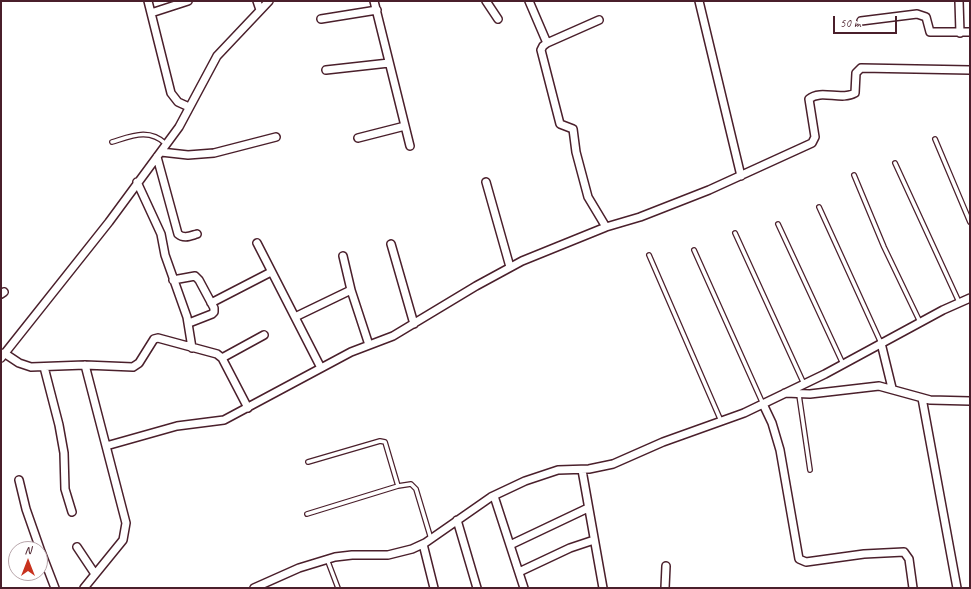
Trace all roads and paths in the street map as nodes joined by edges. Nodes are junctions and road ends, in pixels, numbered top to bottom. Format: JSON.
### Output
{"nodes":[{"id":1,"x":148,"y":1,"type":"edge"},
{"id":2,"x":188,"y":1,"type":"edge"},
{"id":3,"x":257,"y":1,"type":"edge"},
{"id":4,"x":269,"y":1,"type":"edge"},
{"id":5,"x":374,"y":1,"type":"edge"},
{"id":6,"x":486,"y":1,"type":"edge"},
{"id":7,"x":529,"y":1,"type":"edge"},
{"id":8,"x":699,"y":1,"type":"edge"},
{"id":9,"x":959,"y":1,"type":"edge"},
{"id":10,"x":260,"y":10,"type":"junction"},
{"id":11,"x":376,"y":10,"type":"junction"},
{"id":12,"x":151,"y":13,"type":"junction"},
{"id":13,"x":321,"y":19,"type":"dead end"},
{"id":14,"x":498,"y":19,"type":"dead end"},
{"id":15,"x":599,"y":20,"type":"dead end"},
{"id":16,"x":861,"y":20,"type":"dead end"},
{"id":17,"x":960,"y":32,"type":"junction"},
{"id":18,"x":970,"y":32,"type":"edge"},
{"id":19,"x":547,"y":43,"type":"junction"},
{"id":20,"x":389,"y":63,"type":"junction"},
{"id":21,"x":326,"y":70,"type":"dead end"},
{"id":22,"x":970,"y":70,"type":"edge"},
{"id":23,"x":189,"y":107,"type":"junction"},
{"id":24,"x":405,"y":126,"type":"junction"},
{"id":25,"x":276,"y":137,"type":"dead end"},
{"id":26,"x":358,"y":138,"type":"dead end"},
{"id":27,"x":935,"y":139,"type":"dead end"},
{"id":28,"x":112,"y":142,"type":"dead end"},
{"id":29,"x":166,"y":144,"type":"junction"},
{"id":30,"x":410,"y":146,"type":"dead end"},
{"id":31,"x":159,"y":155,"type":"junction"},
{"id":32,"x":895,"y":163,"type":"dead end"},
{"id":33,"x":854,"y":175,"type":"dead end"},
{"id":34,"x":741,"y":176,"type":"junction"},
{"id":35,"x":137,"y":182,"type":"junction"},
{"id":36,"x":486,"y":182,"type":"dead end"},
{"id":37,"x":819,"y":207,"type":"dead end"},
{"id":38,"x":970,"y":222,"type":"edge"},
{"id":39,"x":778,"y":224,"type":"dead end"},
{"id":40,"x":606,"y":226,"type":"junction"},
{"id":41,"x":735,"y":233,"type":"dead end"},
{"id":42,"x":196,"y":234,"type":"dead end"},
{"id":43,"x":257,"y":243,"type":"dead end"},
{"id":44,"x":391,"y":244,"type":"dead end"},
{"id":45,"x":694,"y":250,"type":"dead end"},
{"id":46,"x":649,"y":255,"type":"dead end"},
{"id":47,"x":343,"y":256,"type":"dead end"},
{"id":48,"x":510,"y":267,"type":"junction"},
{"id":49,"x":271,"y":272,"type":"junction"},
{"id":50,"x":173,"y":280,"type":"junction"},
{"id":51,"x":351,"y":290,"type":"junction"},
{"id":52,"x":970,"y":298,"type":"edge"},
{"id":53,"x":959,"y":302,"type":"junction"},
{"id":54,"x":211,"y":303,"type":"junction"},
{"id":55,"x":295,"y":318,"type":"junction"},
{"id":56,"x":920,"y":322,"type":"junction"},
{"id":57,"x":189,"y":323,"type":"junction"},
{"id":58,"x":414,"y":324,"type":"junction"},
{"id":59,"x":264,"y":335,"type":"dead end"},
{"id":60,"x":881,"y":343,"type":"junction"},
{"id":61,"x":369,"y":345,"type":"junction"},
{"id":62,"x":192,"y":348,"type":"junction"},
{"id":63,"x":3,"y":355,"type":"edge"},
{"id":64,"x":222,"y":358,"type":"junction"},
{"id":65,"x":843,"y":364,"type":"junction"},
{"id":66,"x":85,"y":365,"type":"junction"},
{"id":67,"x":44,"y":367,"type":"junction"},
{"id":68,"x":321,"y":368,"type":"junction"},
{"id":69,"x":804,"y":384,"type":"junction"},
{"id":70,"x":892,"y":388,"type":"junction"},
{"id":71,"x":785,"y":393,"type":"junction"},
{"id":72,"x":799,"y":395,"type":"junction"},
{"id":73,"x":922,"y":398,"type":"junction"},
{"id":74,"x":970,"y":401,"type":"edge"},
{"id":75,"x":763,"y":404,"type":"junction"},
{"id":76,"x":248,"y":408,"type":"junction"},
{"id":77,"x":721,"y":421,"type":"junction"},
{"id":78,"x":106,"y":446,"type":"junction"},
{"id":79,"x":308,"y":462,"type":"dead end"},
{"id":80,"x":582,"y":470,"type":"junction"},
{"id":81,"x":810,"y":470,"type":"dead end"},
{"id":82,"x":19,"y":480,"type":"dead end"},
{"id":83,"x":398,"y":486,"type":"junction"},
{"id":84,"x":494,"y":496,"type":"junction"},
{"id":85,"x":588,"y":508,"type":"junction"},
{"id":86,"x":72,"y":512,"type":"dead end"},
{"id":87,"x":307,"y":514,"type":"dead end"},
{"id":88,"x":457,"y":520,"type":"junction"},
{"id":89,"x":431,"y":539,"type":"junction"},
{"id":90,"x":594,"y":540,"type":"junction"},
{"id":91,"x":37,"y":541,"type":"edge"},
{"id":92,"x":422,"y":544,"type":"junction"},
{"id":93,"x":510,"y":545,"type":"junction"},
{"id":94,"x":77,"y":547,"type":"dead end"},
{"id":95,"x":327,"y":559,"type":"junction"},
{"id":96,"x":666,"y":566,"type":"dead end"},
{"id":97,"x":48,"y":570,"type":"edge"},
{"id":98,"x":519,"y":572,"type":"junction"},
{"id":99,"x":95,"y":574,"type":"junction"},
{"id":100,"x":55,"y":588,"type":"edge"},
{"id":101,"x":84,"y":588,"type":"edge"},
{"id":102,"x":254,"y":588,"type":"edge"},
{"id":103,"x":338,"y":588,"type":"edge"},
{"id":104,"x":434,"y":588,"type":"edge"},
{"id":105,"x":477,"y":588,"type":"edge"},
{"id":106,"x":524,"y":588,"type":"edge"},
{"id":107,"x":603,"y":588,"type":"edge"},
{"id":108,"x":665,"y":588,"type":"edge"},
{"id":109,"x":914,"y":588,"type":"edge"},
{"id":110,"x":957,"y":588,"type":"edge"}],
"edges":[{"from":1,"to":12,"type":"street"},
{"from":2,"to":12,"type":"street"},
{"from":3,"to":10,"type":"street"},
{"from":4,"to":10,"type":"street"},
{"from":5,"to":11,"type":"street"},
{"from":6,"to":14,"type":"street"},
{"from":7,"to":19,"type":"street"},
{"from":8,"to":34,"type":"street"},
{"from":9,"to":17,"type":"street"},
{"from":10,"to":23,"type":"street"},
{"from":11,"to":13,"type":"street"},
{"from":11,"to":20,"type":"street"},
{"from":12,"to":23,"type":"street"},
{"from":15,"to":19,"type":"street"},
{"from":16,"to":17,"type":"street"},
{"from":17,"to":18,"type":"street"},
{"from":19,"to":40,"type":"street"},
{"from":20,"to":21,"type":"street"},
{"from":20,"to":24,"type":"street"},
{"from":22,"to":34,"type":"street"},
{"from":23,"to":29,"type":"street"},
{"from":24,"to":26,"type":"street"},
{"from":24,"to":30,"type":"street"},
{"from":25,"to":31,"type":"street"},
{"from":27,"to":38,"type":"lane"},
{"from":28,"to":29,"type":"lane"},
{"from":29,"to":31,"type":"street"},
{"from":31,"to":35,"type":"street"},
{"from":31,"to":42,"type":"street"},
{"from":32,"to":53,"type":"lane"},
{"from":33,"to":56,"type":"lane"},
{"from":34,"to":40,"type":"street"},
{"from":35,"to":50,"type":"street"},
{"from":35,"to":63,"type":"street"},
{"from":36,"to":48,"type":"street"},
{"from":37,"to":60,"type":"lane"},
{"from":39,"to":65,"type":"lane"},
{"from":40,"to":48,"type":"street"},
{"from":41,"to":69,"type":"lane"},
{"from":43,"to":49,"type":"street"},
{"from":44,"to":58,"type":"street"},
{"from":45,"to":75,"type":"lane"},
{"from":46,"to":77,"type":"lane"},
{"from":47,"to":51,"type":"street"},
{"from":48,"to":58,"type":"street"},
{"from":49,"to":54,"type":"street"},
{"from":49,"to":55,"type":"street"},
{"from":50,"to":54,"type":"street"},
{"from":50,"to":57,"type":"street"},
{"from":51,"to":55,"type":"street"},
{"from":51,"to":61,"type":"street"},
{"from":52,"to":53,"type":"street"},
{"from":53,"to":56,"type":"street"},
{"from":54,"to":57,"type":"street"},
{"from":55,"to":68,"type":"street"},
{"from":56,"to":60,"type":"street"},
{"from":57,"to":62,"type":"street"},
{"from":58,"to":61,"type":"street"},
{"from":59,"to":64,"type":"street"},
{"from":60,"to":65,"type":"street"},
{"from":60,"to":70,"type":"street"},
{"from":61,"to":68,"type":"street"},
{"from":62,"to":64,"type":"street"},
{"from":62,"to":66,"type":"street"},
{"from":63,"to":67,"type":"street"},
{"from":64,"to":76,"type":"street"},
{"from":65,"to":69,"type":"street"},
{"from":66,"to":67,"type":"street"},
{"from":66,"to":78,"type":"street"},
{"from":67,"to":86,"type":"street"},
{"from":68,"to":76,"type":"street"},
{"from":69,"to":71,"type":"street"},
{"from":70,"to":72,"type":"street"},
{"from":70,"to":73,"type":"street"},
{"from":71,"to":72,"type":"street"},
{"from":71,"to":75,"type":"street"},
{"from":72,"to":81,"type":"lane"},
{"from":73,"to":74,"type":"street"},
{"from":73,"to":110,"type":"street"},
{"from":75,"to":77,"type":"street"},
{"from":75,"to":109,"type":"street"},
{"from":76,"to":78,"type":"street"},
{"from":77,"to":80,"type":"street"},
{"from":78,"to":99,"type":"street"},
{"from":79,"to":83,"type":"lane"},
{"from":80,"to":84,"type":"street"},
{"from":80,"to":85,"type":"street"},
{"from":82,"to":91,"type":"street"},
{"from":83,"to":87,"type":"lane"},
{"from":83,"to":89,"type":"lane"},
{"from":84,"to":88,"type":"street"},
{"from":84,"to":93,"type":"street"},
{"from":85,"to":90,"type":"street"},
{"from":85,"to":93,"type":"street"},
{"from":88,"to":89,"type":"street"},
{"from":88,"to":105,"type":"street"},
{"from":89,"to":92,"type":"street"},
{"from":90,"to":98,"type":"street"},
{"from":90,"to":107,"type":"street"},
{"from":92,"to":95,"type":"street"},
{"from":92,"to":104,"type":"street"},
{"from":93,"to":98,"type":"street"},
{"from":94,"to":99,"type":"street"},
{"from":95,"to":102,"type":"street"},
{"from":95,"to":103,"type":"lane"},
{"from":96,"to":108,"type":"street"},
{"from":97,"to":100,"type":"street"},
{"from":98,"to":106,"type":"street"},
{"from":99,"to":101,"type":"street"}]}
